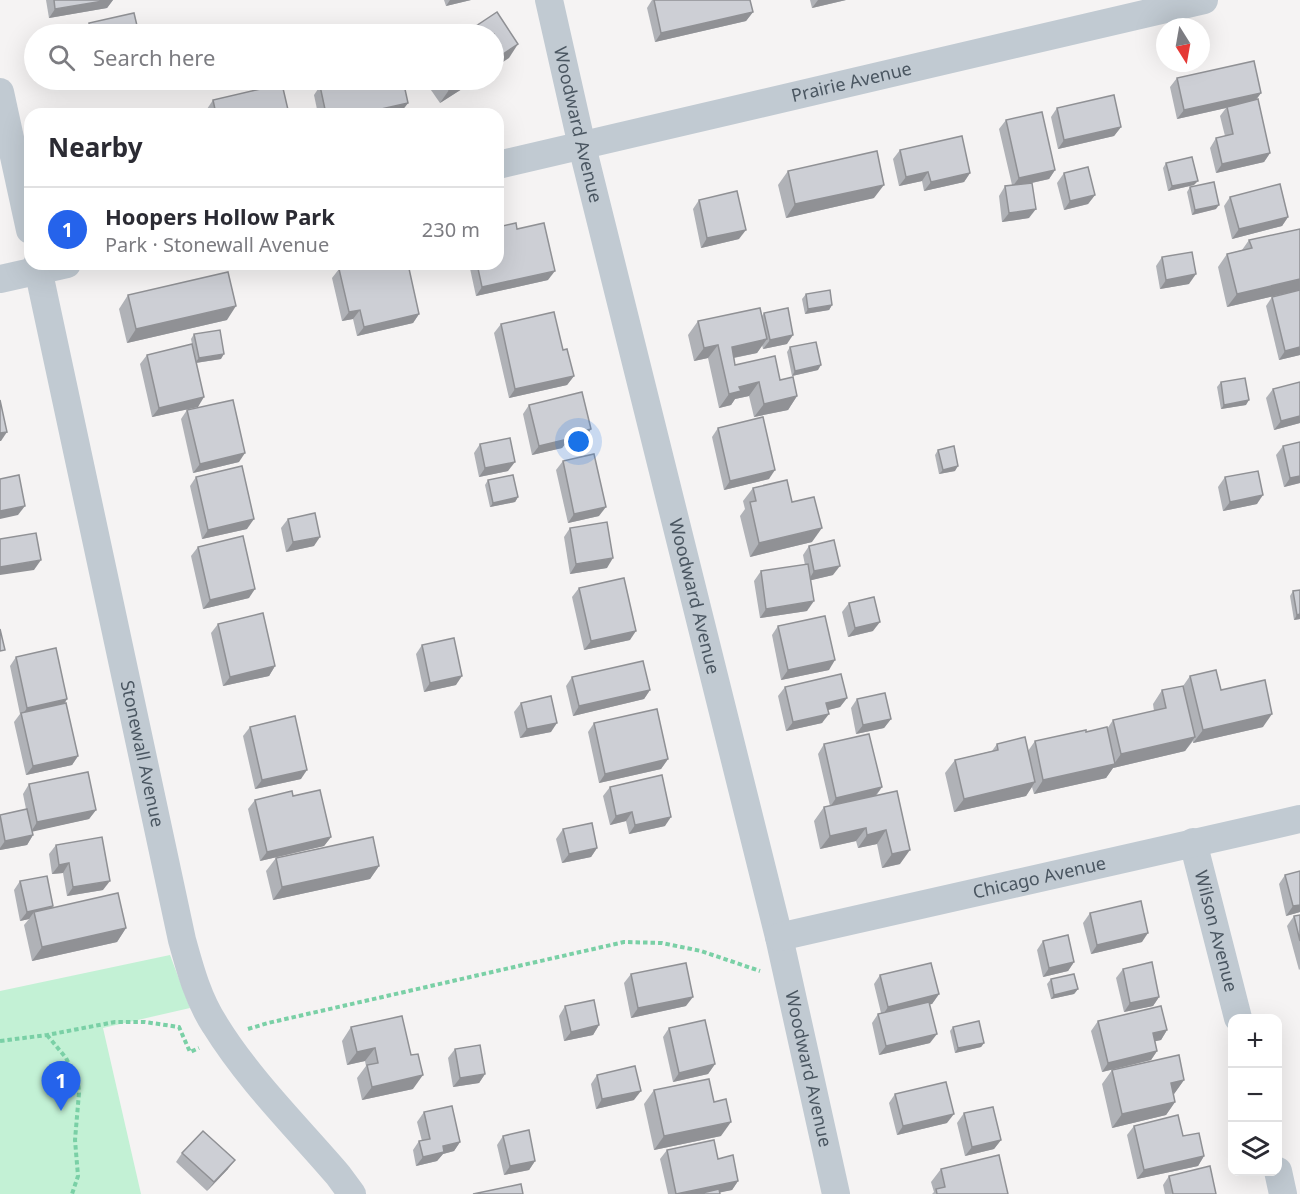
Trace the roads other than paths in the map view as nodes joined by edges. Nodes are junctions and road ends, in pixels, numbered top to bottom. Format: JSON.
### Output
{"nodes":[{"id":1,"x":549,"y":0,"type":"edge"},
{"id":2,"x":1204,"y":0,"type":"edge"},
{"id":3,"x":0,"y":92,"type":"edge"},
{"id":4,"x":582,"y":146,"type":"junction"},
{"id":5,"x":504,"y":164,"type":"edge"},
{"id":6,"x":24,"y":202,"type":"edge"},
{"id":7,"x":28,"y":270,"type":"edge"},
{"id":8,"x":39,"y":270,"type":"edge"},
{"id":9,"x":0,"y":279,"type":"edge"},
{"id":10,"x":1300,"y":819,"type":"edge"},
{"id":11,"x":1193,"y":842,"type":"junction"},
{"id":12,"x":778,"y":936,"type":"junction"},
{"id":13,"x":1237,"y":1014,"type":"edge"},
{"id":14,"x":1279,"y":1176,"type":"edge"},
{"id":15,"x":352,"y":1194,"type":"edge"},
{"id":16,"x":836,"y":1194,"type":"edge"},
{"id":17,"x":1283,"y":1194,"type":"edge"}],
"edges":[{"from":1,"to":4,"type":"street","name":"Woodward Avenue"},
{"from":2,"to":4,"type":"street","name":"Prairie Avenue"},
{"from":3,"to":6,"type":"street"},
{"from":4,"to":5,"type":"street","name":"Prairie Avenue"},
{"from":4,"to":12,"type":"street","name":"Woodward Avenue"},
{"from":7,"to":9,"type":"street"},
{"from":8,"to":15,"type":"street","name":"Stonewall Avenue"},
{"from":10,"to":11,"type":"street","name":"Chicago Avenue"},
{"from":11,"to":12,"type":"street","name":"Chicago Avenue"},
{"from":11,"to":13,"type":"street","name":"Wilson Avenue"},
{"from":12,"to":16,"type":"street","name":"Woodward Avenue"},
{"from":14,"to":17,"type":"street"}]}
